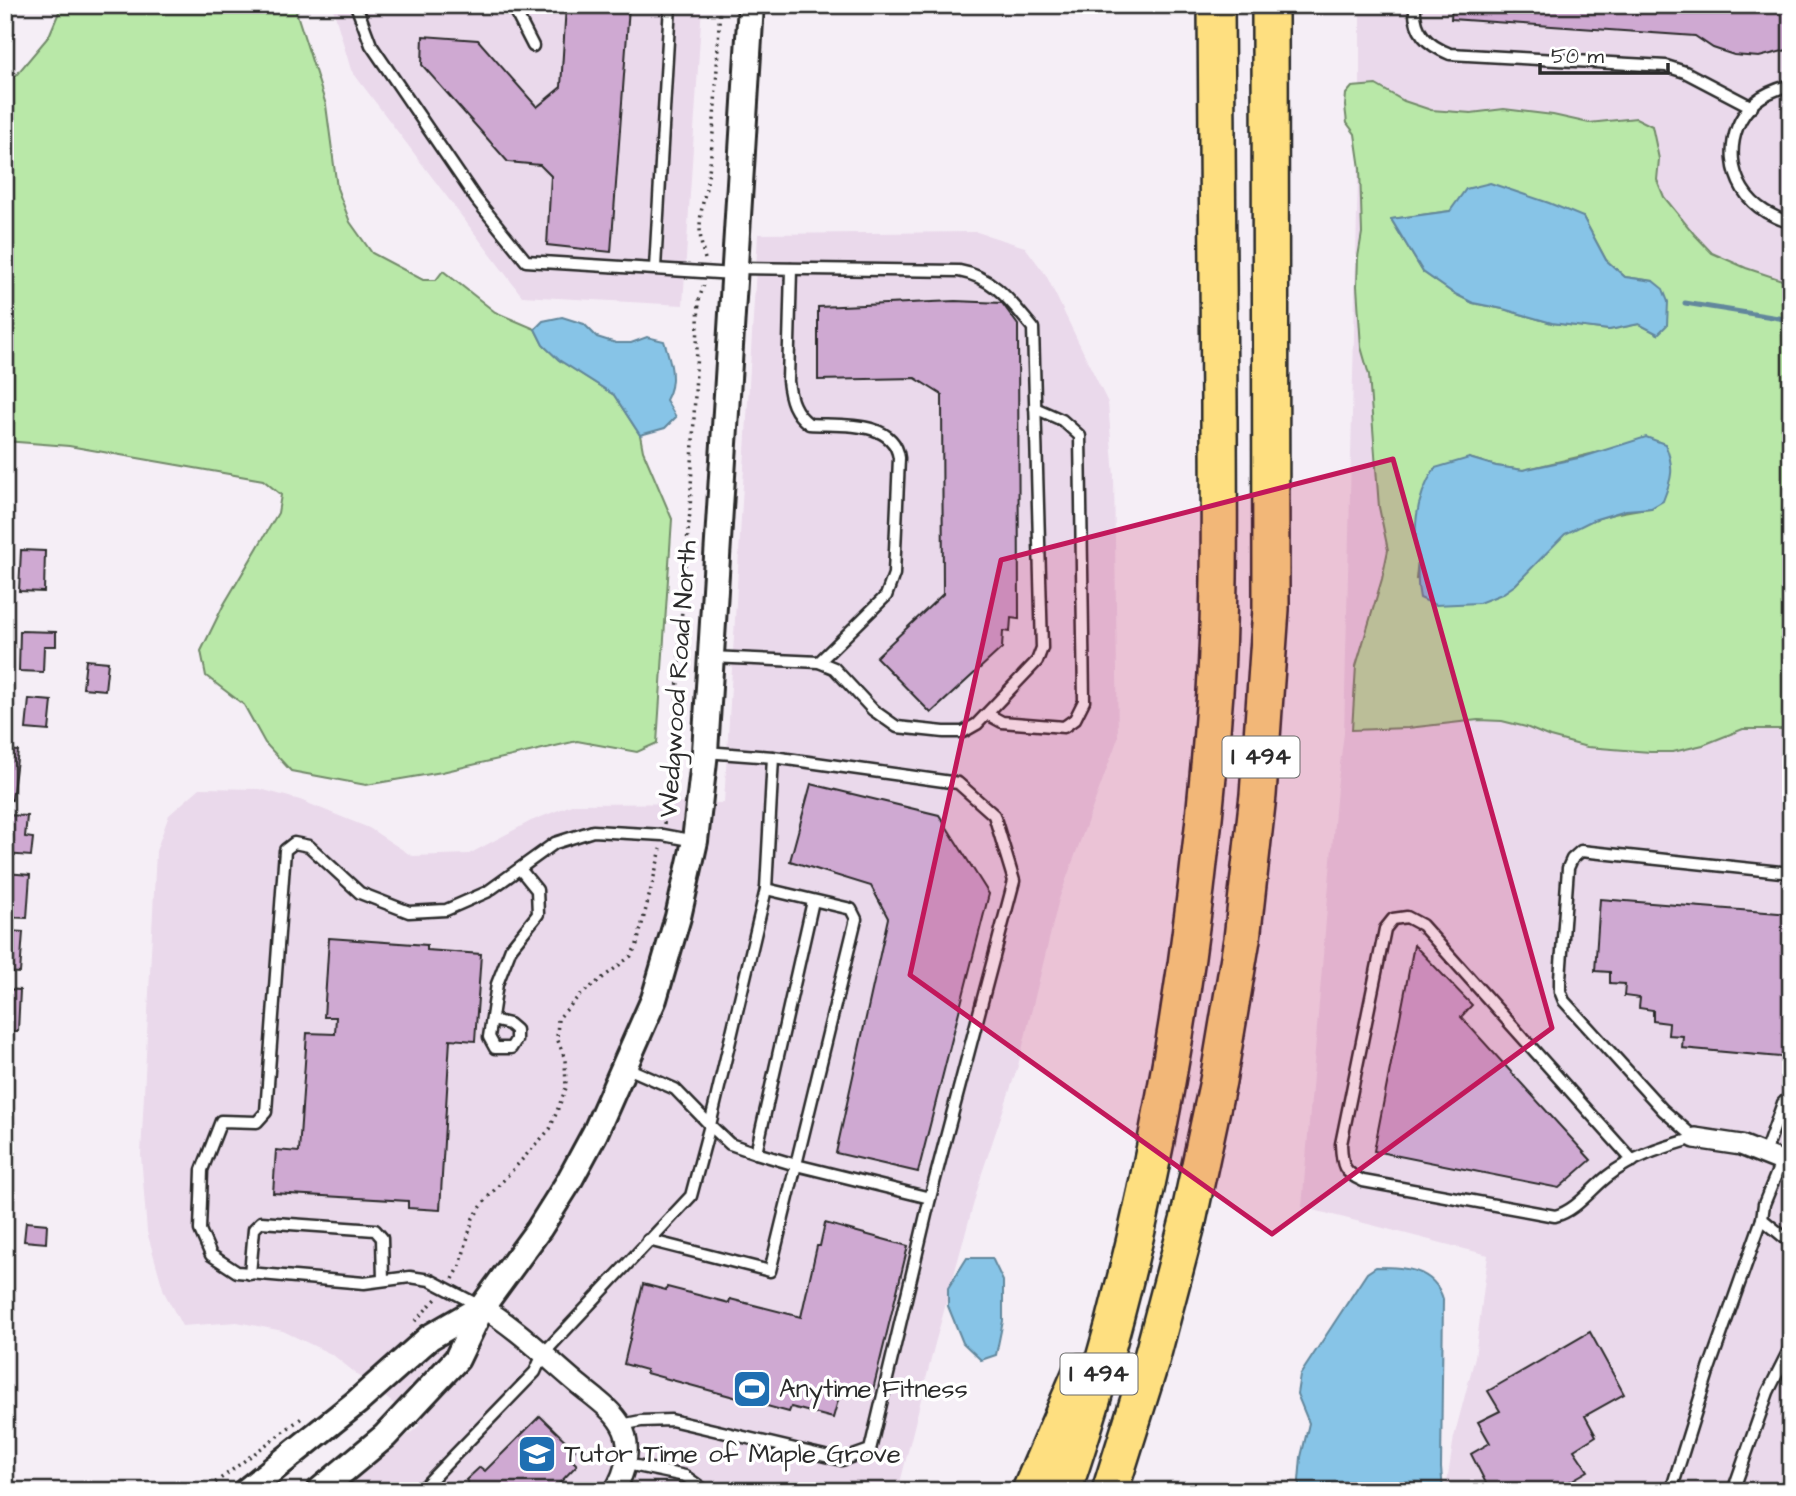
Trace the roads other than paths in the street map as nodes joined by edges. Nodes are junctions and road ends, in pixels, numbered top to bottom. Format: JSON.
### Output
{"nodes":[{"id":1,"x":356,"y":5,"type":"edge"},
{"id":2,"x":512,"y":5,"type":"edge"},
{"id":3,"x":670,"y":5,"type":"edge"},
{"id":4,"x":751,"y":5,"type":"edge"},
{"id":5,"x":1216,"y":5,"type":"edge"},
{"id":6,"x":1270,"y":5,"type":"edge"},
{"id":7,"x":1415,"y":5,"type":"edge"},
{"id":8,"x":533,"y":46,"type":"dead end"},
{"id":9,"x":1791,"y":85,"type":"edge"},
{"id":10,"x":1752,"y":107,"type":"junction"},
{"id":11,"x":1791,"y":222,"type":"edge"},
{"id":12,"x":655,"y":268,"type":"junction"},
{"id":13,"x":791,"y":269,"type":"junction"},
{"id":14,"x":736,"y":271,"type":"junction"},
{"id":15,"x":1035,"y":408,"type":"junction"},
{"id":16,"x":711,"y":657,"type":"junction"},
{"id":17,"x":819,"y":662,"type":"junction"},
{"id":18,"x":987,"y":714,"type":"junction"},
{"id":19,"x":705,"y":752,"type":"junction"},
{"id":20,"x":773,"y":757,"type":"junction"},
{"id":21,"x":695,"y":841,"type":"junction"},
{"id":22,"x":520,"y":869,"type":"junction"},
{"id":23,"x":1791,"y":873,"type":"edge"},
{"id":24,"x":766,"y":889,"type":"junction"},
{"id":25,"x":813,"y":901,"type":"junction"},
{"id":26,"x":492,"y":1020,"type":"dead end"},
{"id":27,"x":1224,"y":1045,"type":"junction"},
{"id":28,"x":625,"y":1067,"type":"junction"},
{"id":29,"x":1791,"y":1095,"type":"edge"},
{"id":30,"x":710,"y":1125,"type":"junction"},
{"id":31,"x":1695,"y":1138,"type":"junction"},
{"id":32,"x":756,"y":1153,"type":"junction"},
{"id":33,"x":1779,"y":1159,"type":"edge"},
{"id":34,"x":1633,"y":1161,"type":"junction"},
{"id":35,"x":796,"y":1165,"type":"junction"},
{"id":36,"x":930,"y":1198,"type":"junction"},
{"id":37,"x":1762,"y":1219,"type":"junction"},
{"id":38,"x":648,"y":1240,"type":"junction"},
{"id":39,"x":1791,"y":1243,"type":"edge"},
{"id":40,"x":1131,"y":1256,"type":"junction"},
{"id":41,"x":250,"y":1273,"type":"junction"},
{"id":42,"x":383,"y":1280,"type":"junction"},
{"id":43,"x":482,"y":1307,"type":"junction"},
{"id":44,"x":1791,"y":1346,"type":"edge"},
{"id":45,"x":543,"y":1354,"type":"junction"},
{"id":46,"x":621,"y":1426,"type":"junction"},
{"id":47,"x":627,"y":1464,"type":"junction"},
{"id":48,"x":246,"y":1491,"type":"edge"},
{"id":49,"x":319,"y":1491,"type":"edge"},
{"id":50,"x":420,"y":1491,"type":"edge"},
{"id":51,"x":614,"y":1491,"type":"edge"},
{"id":52,"x":706,"y":1491,"type":"edge"},
{"id":53,"x":1030,"y":1491,"type":"edge"},
{"id":54,"x":1063,"y":1491,"type":"edge"},
{"id":55,"x":1110,"y":1491,"type":"edge"},
{"id":56,"x":1136,"y":1491,"type":"edge"},
{"id":57,"x":1671,"y":1491,"type":"edge"},
{"id":58,"x":1733,"y":1491,"type":"edge"}],
"edges":[{"from":1,"to":12,"type":"lane"},
{"from":2,"to":8,"type":"lane"},
{"from":3,"to":12,"type":"lane"},
{"from":4,"to":14,"type":"street","name":"Wedgwood Road North"},
{"from":5,"to":40,"type":"highway","number":"I 494"},
{"from":6,"to":27,"type":"highway","number":"I 494"},
{"from":7,"to":10,"type":"lane"},
{"from":9,"to":10,"type":"lane"},
{"from":10,"to":11,"type":"lane"},
{"from":12,"to":14,"type":"lane"},
{"from":13,"to":14,"type":"lane"},
{"from":13,"to":15,"type":"lane"},
{"from":13,"to":17,"type":"lane"},
{"from":14,"to":16,"type":"street","name":"Wedgwood Road North"},
{"from":15,"to":18,"type":"lane"},
{"from":15,"to":18,"type":"lane"},
{"from":16,"to":17,"type":"lane"},
{"from":16,"to":19,"type":"street","name":"Wedgwood Road North"},
{"from":17,"to":18,"type":"lane"},
{"from":19,"to":20,"type":"lane"},
{"from":19,"to":21,"type":"street","name":"Wedgwood Road North"},
{"from":20,"to":24,"type":"lane"},
{"from":20,"to":36,"type":"lane"},
{"from":21,"to":22,"type":"lane"},
{"from":21,"to":28,"type":"street","name":"Wedgwood Road North"},
{"from":22,"to":26,"type":"lane"},
{"from":22,"to":41,"type":"lane"},
{"from":23,"to":31,"type":"lane"},
{"from":24,"to":25,"type":"lane"},
{"from":24,"to":30,"type":"lane"},
{"from":25,"to":32,"type":"lane"},
{"from":25,"to":35,"type":"lane"},
{"from":27,"to":55,"type":"highway","number":"I 494"},
{"from":27,"to":56,"type":"highway"},
{"from":28,"to":30,"type":"lane"},
{"from":28,"to":43,"type":"street","name":"Wedgwood Road North"},
{"from":29,"to":33,"type":"lane"},
{"from":30,"to":32,"type":"lane"},
{"from":30,"to":38,"type":"lane"},
{"from":31,"to":33,"type":"street"},
{"from":31,"to":34,"type":"lane"},
{"from":32,"to":35,"type":"lane"},
{"from":33,"to":37,"type":"lane"},
{"from":34,"to":34,"type":"lane"},
{"from":35,"to":36,"type":"lane"},
{"from":35,"to":38,"type":"lane"},
{"from":36,"to":46,"type":"lane"},
{"from":37,"to":39,"type":"lane"},
{"from":37,"to":57,"type":"lane"},
{"from":38,"to":45,"type":"lane"},
{"from":40,"to":53,"type":"highway"},
{"from":40,"to":54,"type":"highway","number":"I 494"},
{"from":41,"to":42,"type":"lane"},
{"from":41,"to":42,"type":"lane"},
{"from":42,"to":43,"type":"lane"},
{"from":43,"to":45,"type":"street"},
{"from":43,"to":48,"type":"street","name":"Wedgwood Road North"},
{"from":43,"to":49,"type":"street","name":"Wedgwood Road North"},
{"from":44,"to":58,"type":"lane"},
{"from":45,"to":46,"type":"street"},
{"from":45,"to":50,"type":"lane"},
{"from":46,"to":47,"type":"street"},
{"from":47,"to":51,"type":"street"},
{"from":47,"to":52,"type":"lane"}]}
